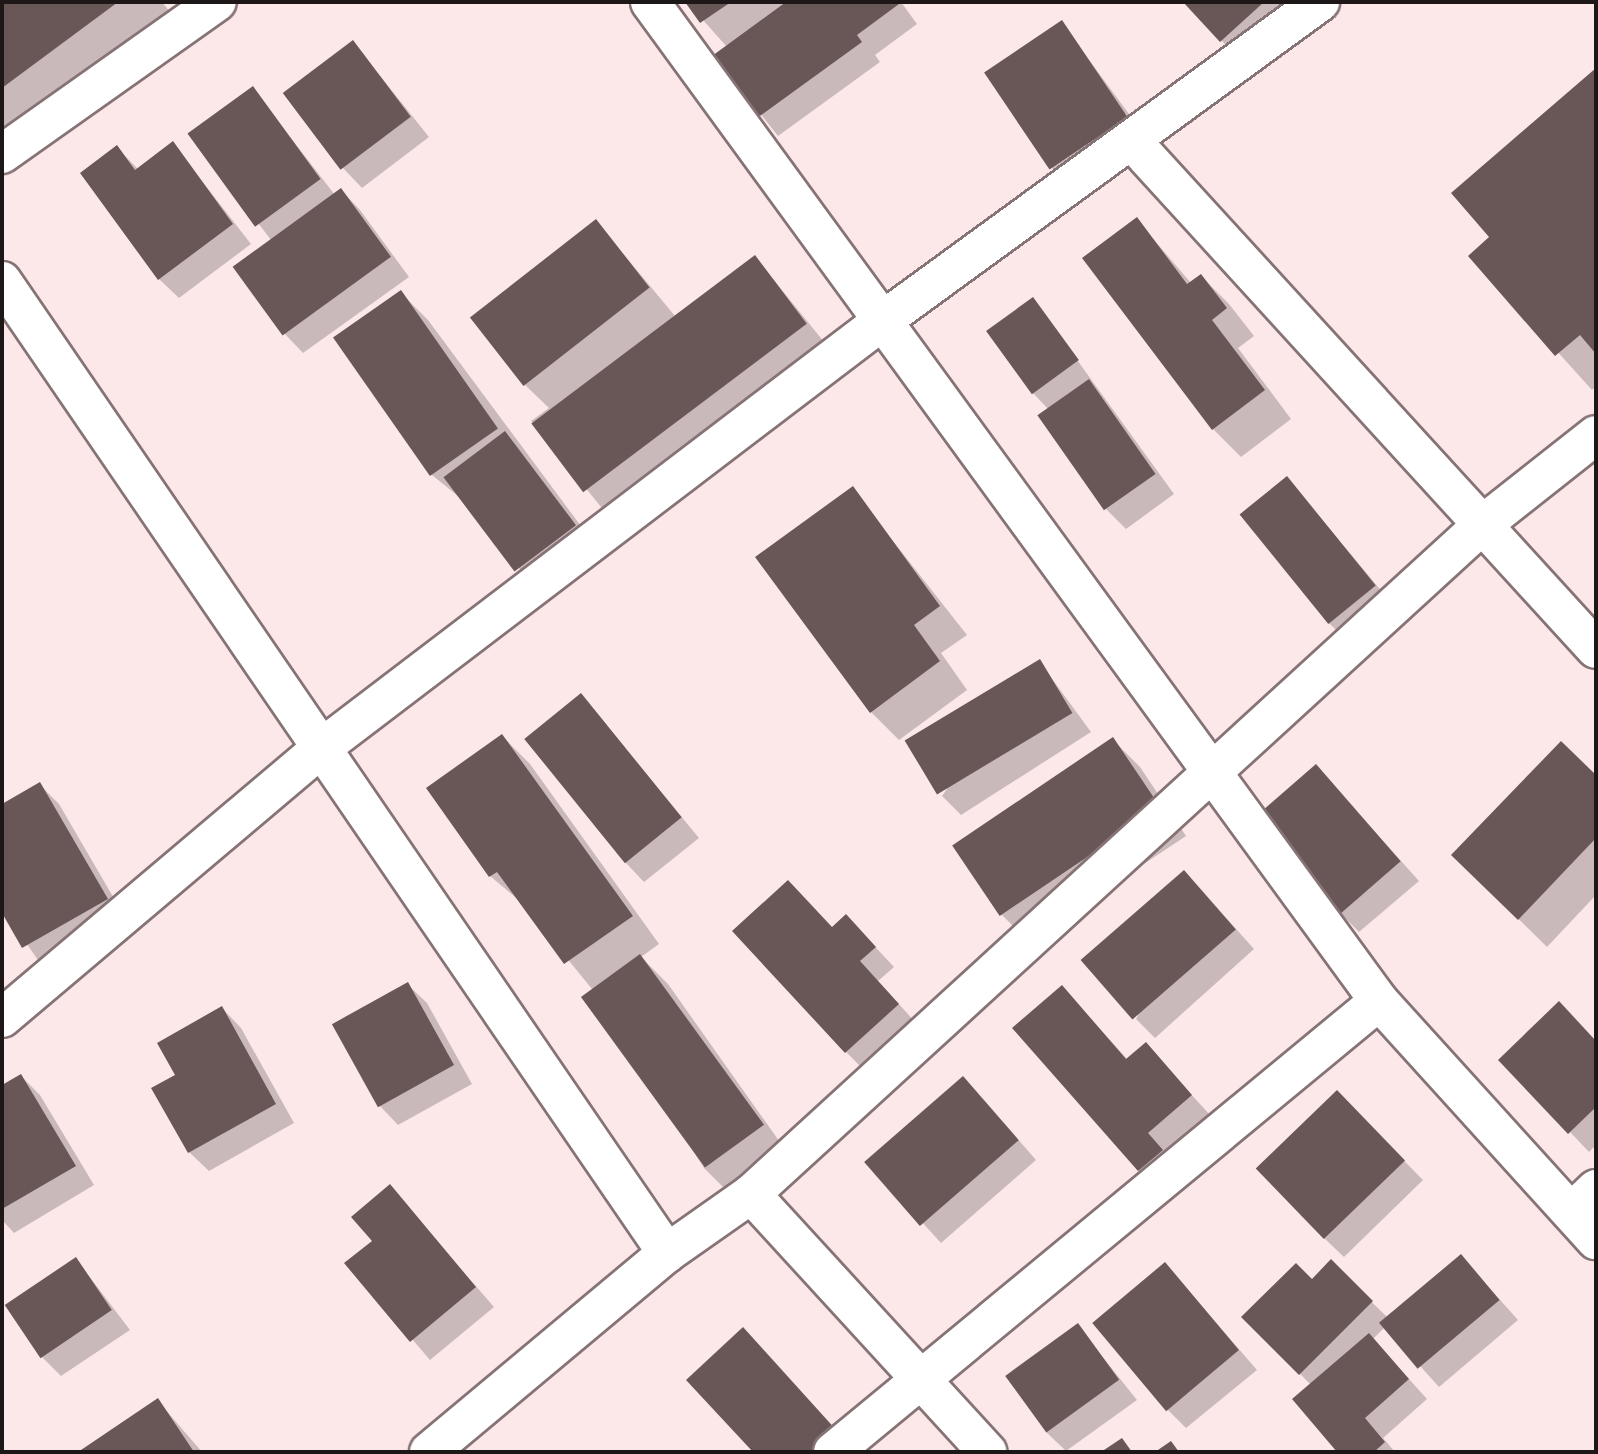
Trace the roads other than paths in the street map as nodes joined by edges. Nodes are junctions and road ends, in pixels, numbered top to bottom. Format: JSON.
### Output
{"nodes":[{"id":1,"x":217,"y":2,"type":"edge"},
{"id":2,"x":650,"y":2,"type":"edge"},
{"id":3,"x":1320,"y":2,"type":"edge"},
{"id":4,"x":1131,"y":140,"type":"junction"},
{"id":5,"x":2,"y":154,"type":"edge"},
{"id":6,"x":2,"y":281,"type":"edge"},
{"id":7,"x":882,"y":321,"type":"junction"},
{"id":8,"x":1596,"y":435,"type":"edge"},
{"id":9,"x":1482,"y":525,"type":"junction"},
{"id":10,"x":1596,"y":649,"type":"edge"},
{"id":11,"x":320,"y":749,"type":"junction"},
{"id":12,"x":1211,"y":780,"type":"junction"},
{"id":13,"x":1379,"y":1001,"type":"junction"},
{"id":14,"x":2,"y":1018,"type":"edge"},
{"id":15,"x":751,"y":1194,"type":"junction"},
{"id":16,"x":1588,"y":1214,"type":"edge"},
{"id":17,"x":667,"y":1253,"type":"junction"},
{"id":18,"x":918,"y":1376,"type":"junction"},
{"id":19,"x":429,"y":1452,"type":"edge"},
{"id":20,"x":833,"y":1452,"type":"edge"},
{"id":21,"x":987,"y":1452,"type":"edge"}],
"edges":[{"from":1,"to":5,"type":"street"},
{"from":2,"to":7,"type":"street"},
{"from":3,"to":4,"type":"street"},
{"from":4,"to":7,"type":"street"},
{"from":4,"to":9,"type":"street"},
{"from":6,"to":11,"type":"street"},
{"from":7,"to":11,"type":"street"},
{"from":7,"to":12,"type":"street"},
{"from":8,"to":9,"type":"street"},
{"from":9,"to":10,"type":"street"},
{"from":9,"to":12,"type":"street"},
{"from":11,"to":14,"type":"street"},
{"from":11,"to":17,"type":"street"},
{"from":12,"to":13,"type":"street"},
{"from":12,"to":15,"type":"street"},
{"from":13,"to":16,"type":"street"},
{"from":13,"to":18,"type":"street"},
{"from":15,"to":17,"type":"street"},
{"from":15,"to":18,"type":"street"},
{"from":17,"to":19,"type":"street"},
{"from":18,"to":20,"type":"street"},
{"from":18,"to":21,"type":"street"}]}
